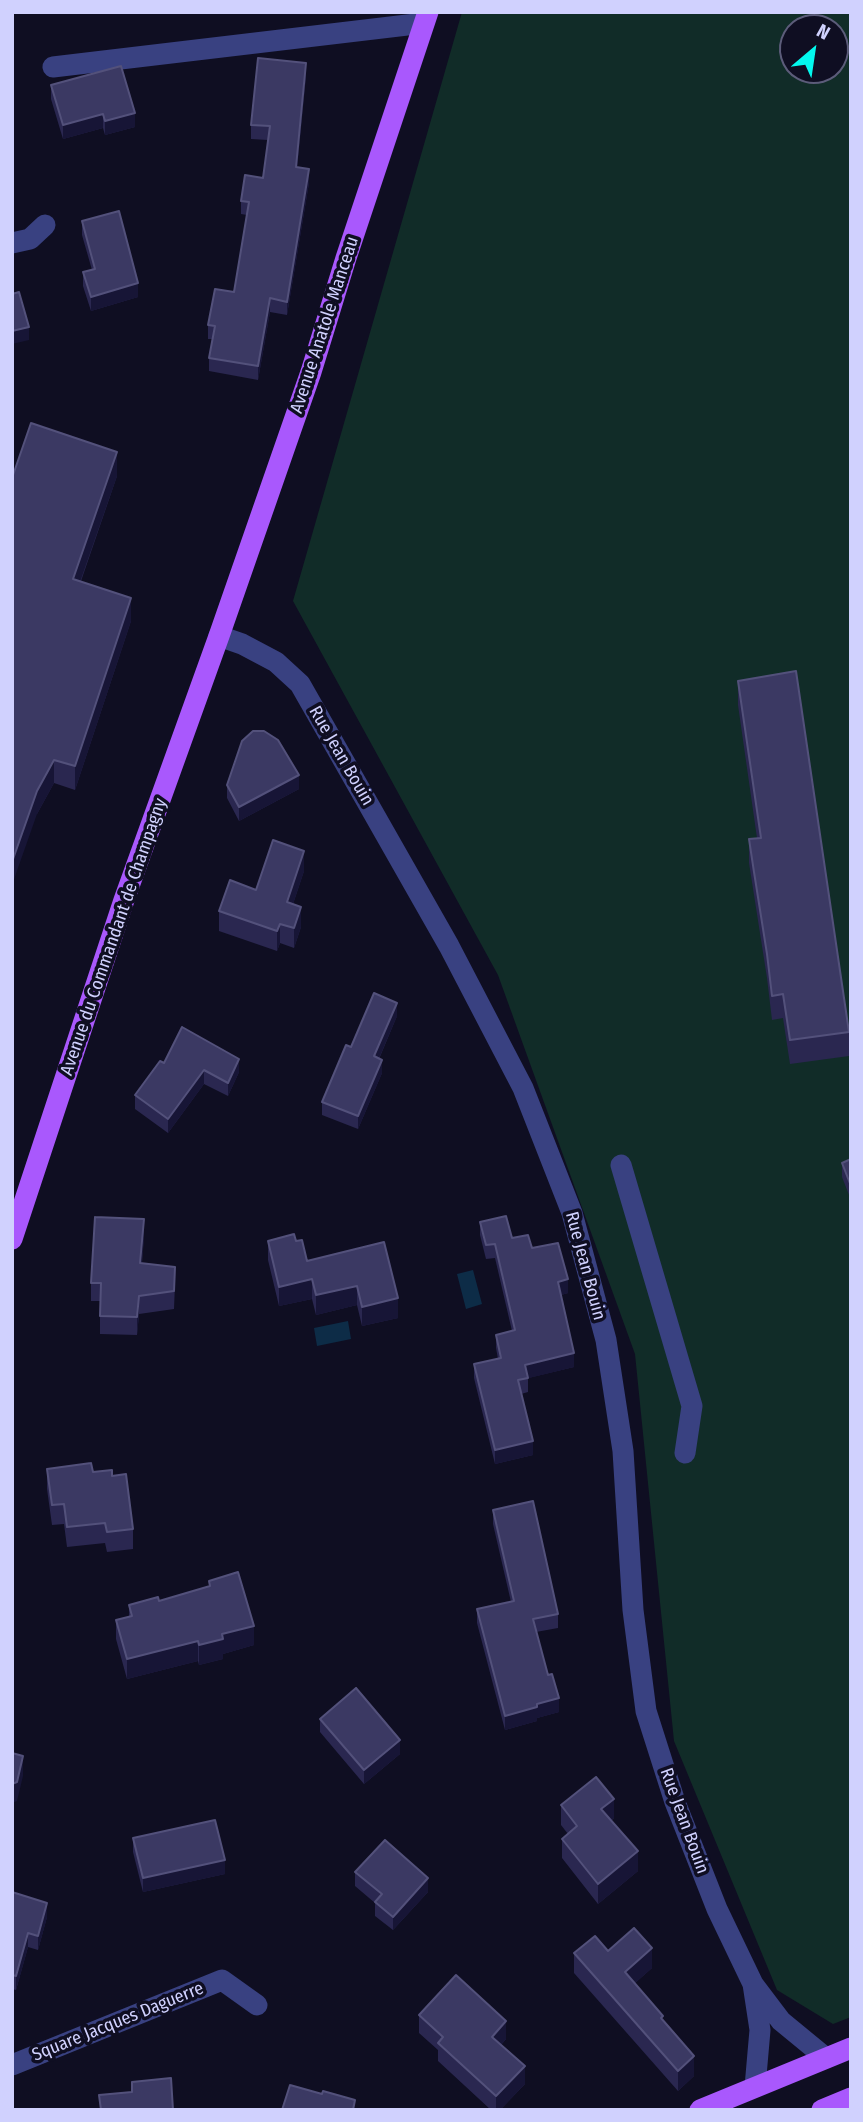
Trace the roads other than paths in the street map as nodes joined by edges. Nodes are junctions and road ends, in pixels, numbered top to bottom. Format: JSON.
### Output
{"nodes":[{"id":1,"x":426,"y":18,"type":"edge"},
{"id":2,"x":54,"y":67,"type":"dead end"},
{"id":3,"x":45,"y":225,"type":"dead end"},
{"id":4,"x":12,"y":243,"type":"edge"},
{"id":5,"x":219,"y":636,"type":"junction"},
{"id":6,"x":621,"y":1165,"type":"dead end"},
{"id":7,"x":12,"y":1239,"type":"edge"},
{"id":8,"x":685,"y":1453,"type":"dead end"},
{"id":9,"x":753,"y":1984,"type":"junction"},
{"id":10,"x":257,"y":2006,"type":"dead end"},
{"id":11,"x":851,"y":2048,"type":"edge"},
{"id":12,"x":826,"y":2058,"type":"junction"},
{"id":13,"x":12,"y":2066,"type":"edge"},
{"id":14,"x":755,"y":2087,"type":"junction"},
{"id":15,"x":851,"y":2098,"type":"edge"},
{"id":16,"x":701,"y":2110,"type":"edge"},
{"id":17,"x":822,"y":2110,"type":"edge"}],
"edges":[{"from":1,"to":2,"type":"street"},
{"from":1,"to":5,"type":"main road","name":"Avenue Anatole Manceau"},
{"from":3,"to":4,"type":"street"},
{"from":5,"to":7,"type":"main road","name":"Avenue du Commandant de Champagny"},
{"from":5,"to":9,"type":"street","name":"Rue Jean Bouin"},
{"from":6,"to":8,"type":"street"},
{"from":9,"to":12,"type":"street","name":"Rue Jean Bouin"},
{"from":9,"to":14,"type":"street","name":"Rue Jean Bouin"},
{"from":10,"to":13,"type":"street","name":"Square Jacques Daguerre"},
{"from":11,"to":12,"type":"main road"},
{"from":12,"to":14,"type":"main road"},
{"from":14,"to":16,"type":"main road"},
{"from":15,"to":17,"type":"main road"}]}
